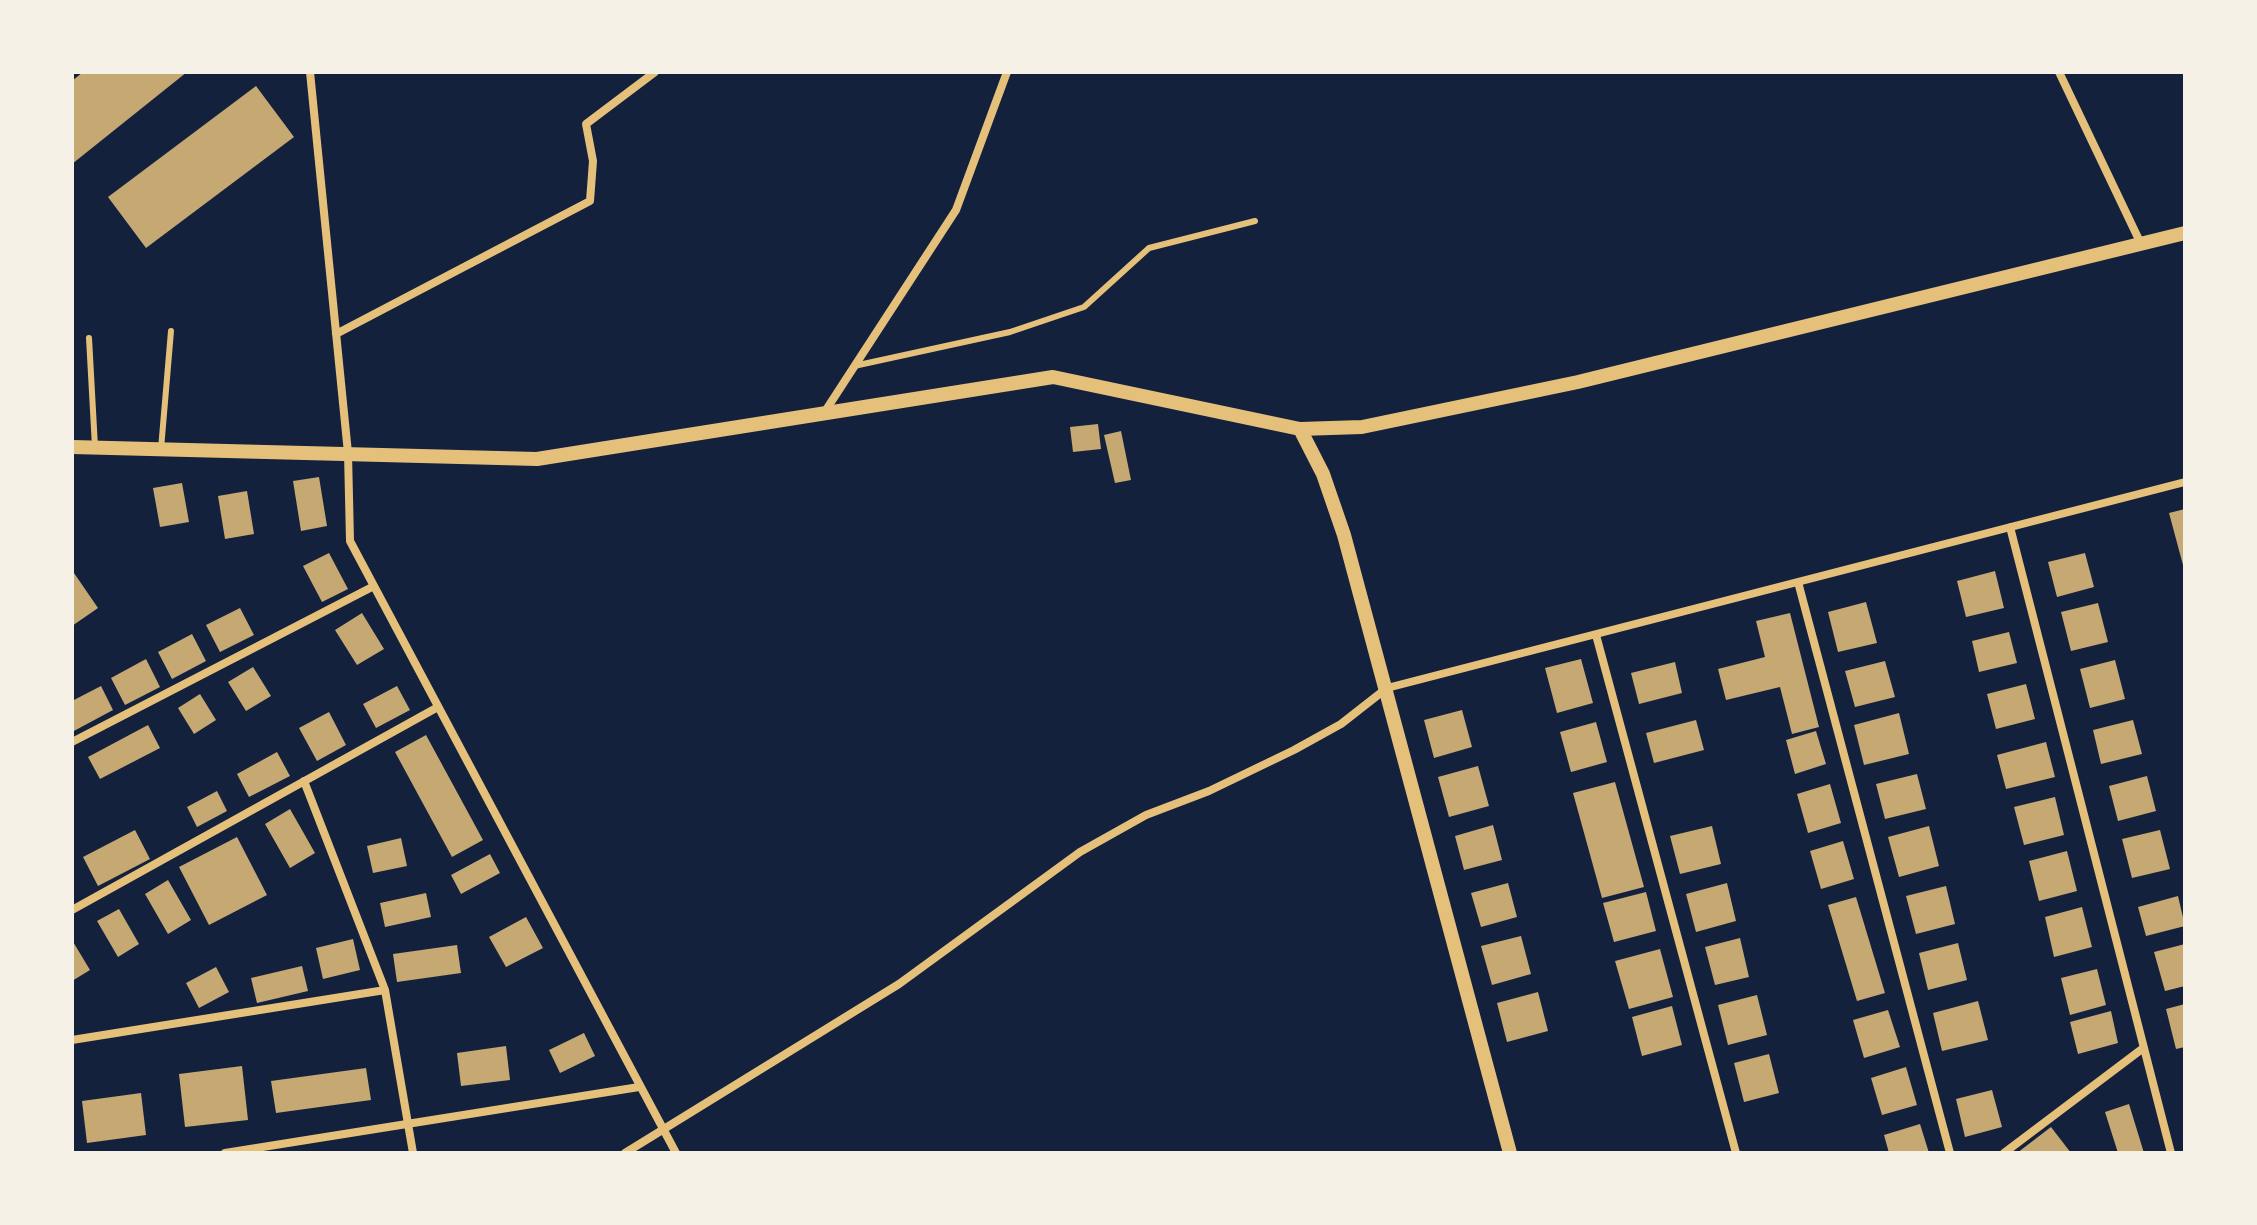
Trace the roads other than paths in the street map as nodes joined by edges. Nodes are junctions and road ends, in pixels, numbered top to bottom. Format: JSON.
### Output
{"nodes":[{"id":1,"x":310,"y":72,"type":"edge"},
{"id":2,"x":655,"y":72,"type":"edge"},
{"id":3,"x":1007,"y":72,"type":"edge"},
{"id":4,"x":2059,"y":72,"type":"edge"},
{"id":5,"x":1255,"y":221,"type":"dead end"},
{"id":6,"x":2185,"y":233,"type":"edge"},
{"id":7,"x":2141,"y":244,"type":"junction"},
{"id":8,"x":171,"y":331,"type":"dead end"},
{"id":9,"x":336,"y":334,"type":"junction"},
{"id":10,"x":89,"y":338,"type":"dead end"},
{"id":11,"x":854,"y":366,"type":"junction"},
{"id":12,"x":823,"y":413,"type":"junction"},
{"id":13,"x":1300,"y":429,"type":"junction"},
{"id":14,"x":72,"y":447,"type":"edge"},
{"id":15,"x":95,"y":447,"type":"junction"},
{"id":16,"x":161,"y":449,"type":"junction"},
{"id":17,"x":348,"y":453,"type":"junction"},
{"id":18,"x":2185,"y":482,"type":"edge"},
{"id":19,"x":2010,"y":527,"type":"junction"},
{"id":20,"x":1798,"y":582,"type":"junction"},
{"id":21,"x":374,"y":586,"type":"junction"},
{"id":22,"x":1596,"y":635,"type":"junction"},
{"id":23,"x":1387,"y":688,"type":"junction"},
{"id":24,"x":438,"y":707,"type":"junction"},
{"id":25,"x":72,"y":742,"type":"edge"},
{"id":26,"x":304,"y":781,"type":"junction"},
{"id":27,"x":72,"y":910,"type":"edge"},
{"id":28,"x":385,"y":990,"type":"junction"},
{"id":29,"x":72,"y":1040,"type":"edge"},
{"id":30,"x":2142,"y":1049,"type":"junction"},
{"id":31,"x":639,"y":1087,"type":"junction"},
{"id":32,"x":409,"y":1124,"type":"junction"},
{"id":33,"x":663,"y":1132,"type":"junction"},
{"id":34,"x":225,"y":1153,"type":"edge"},
{"id":35,"x":413,"y":1153,"type":"edge"},
{"id":36,"x":625,"y":1153,"type":"edge"},
{"id":37,"x":676,"y":1153,"type":"edge"},
{"id":38,"x":1510,"y":1153,"type":"edge"},
{"id":39,"x":1736,"y":1153,"type":"edge"},
{"id":40,"x":1950,"y":1153,"type":"edge"},
{"id":41,"x":2004,"y":1153,"type":"edge"},
{"id":42,"x":2171,"y":1153,"type":"edge"}],
"edges":[{"from":1,"to":9,"type":"street"},
{"from":2,"to":9,"type":"street"},
{"from":3,"to":11,"type":"street"},
{"from":4,"to":7,"type":"street"},
{"from":5,"to":11,"type":"lane"},
{"from":6,"to":7,"type":"street"},
{"from":7,"to":13,"type":"street"},
{"from":8,"to":16,"type":"lane"},
{"from":9,"to":17,"type":"street"},
{"from":10,"to":15,"type":"lane"},
{"from":11,"to":12,"type":"street"},
{"from":12,"to":13,"type":"street"},
{"from":12,"to":17,"type":"street"},
{"from":13,"to":23,"type":"street"},
{"from":14,"to":15,"type":"street"},
{"from":15,"to":16,"type":"street"},
{"from":16,"to":17,"type":"street"},
{"from":17,"to":21,"type":"street"},
{"from":18,"to":19,"type":"street"},
{"from":19,"to":20,"type":"street"},
{"from":19,"to":30,"type":"street"},
{"from":20,"to":22,"type":"street"},
{"from":20,"to":40,"type":"street"},
{"from":21,"to":24,"type":"street"},
{"from":21,"to":25,"type":"street"},
{"from":22,"to":23,"type":"street"},
{"from":22,"to":39,"type":"street"},
{"from":23,"to":33,"type":"street"},
{"from":23,"to":38,"type":"street"},
{"from":24,"to":26,"type":"street"},
{"from":24,"to":31,"type":"street"},
{"from":26,"to":27,"type":"street"},
{"from":26,"to":28,"type":"street"},
{"from":28,"to":29,"type":"street"},
{"from":28,"to":32,"type":"street"},
{"from":30,"to":41,"type":"street"},
{"from":30,"to":42,"type":"street"},
{"from":31,"to":32,"type":"street"},
{"from":31,"to":33,"type":"street"},
{"from":32,"to":34,"type":"street"},
{"from":32,"to":35,"type":"street"},
{"from":33,"to":36,"type":"street"},
{"from":33,"to":37,"type":"street"}]}
